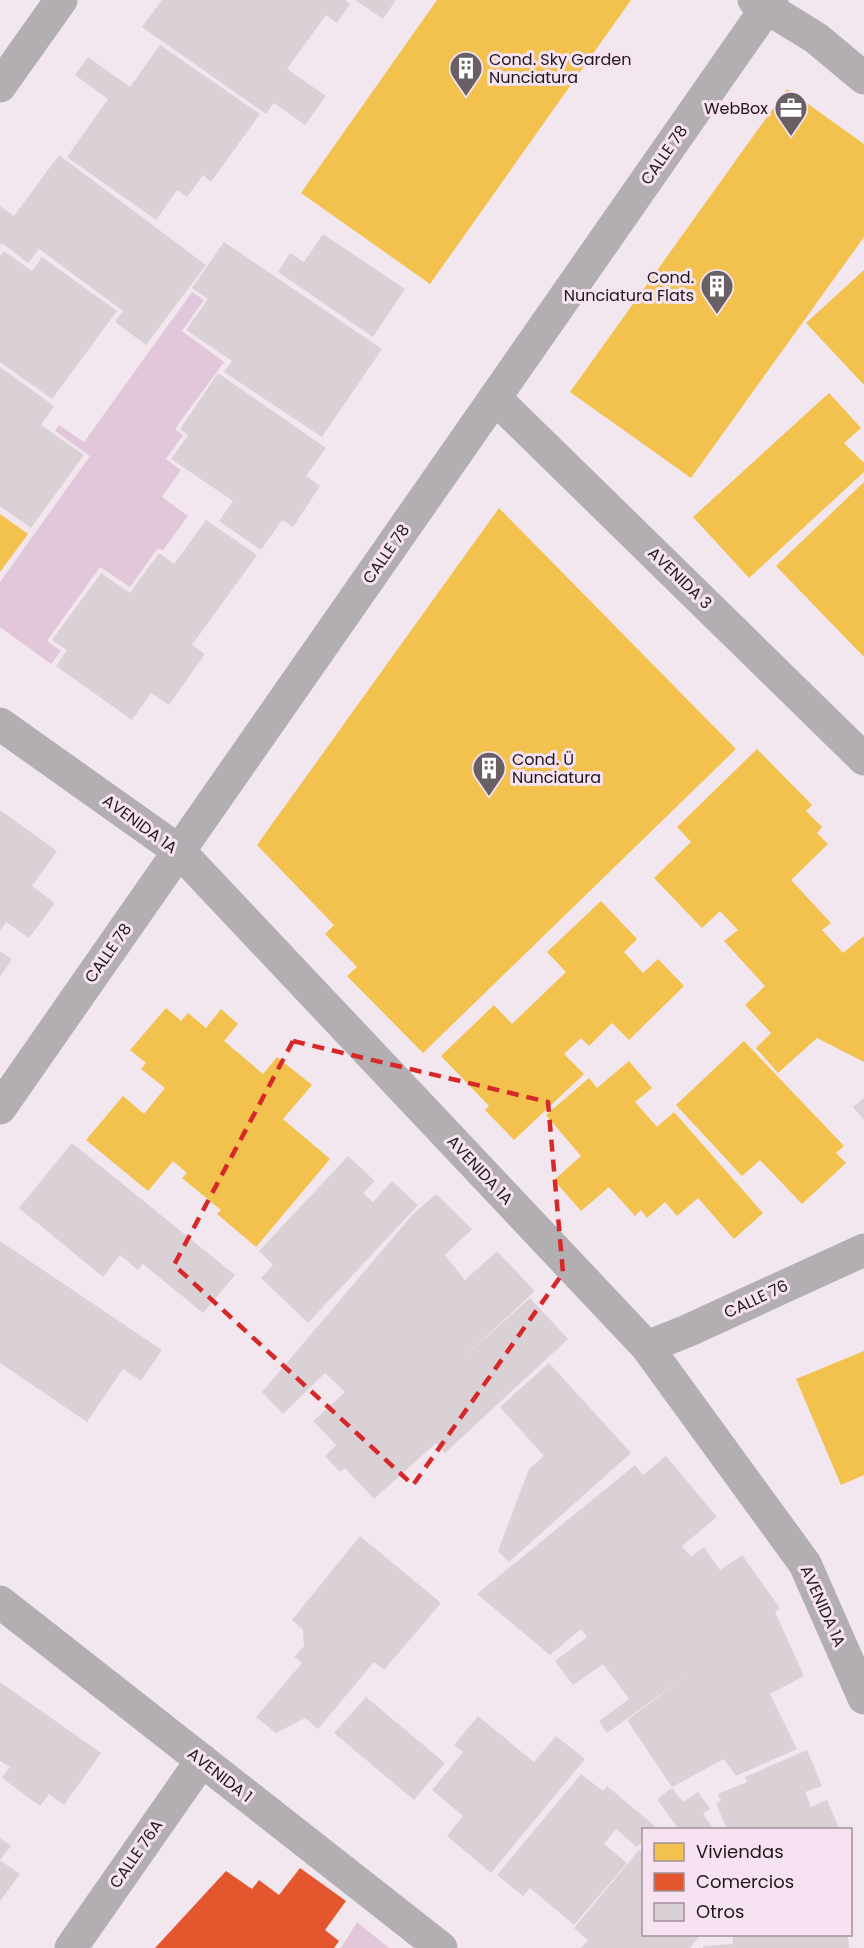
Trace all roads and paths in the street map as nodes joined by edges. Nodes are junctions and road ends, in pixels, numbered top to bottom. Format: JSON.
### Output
{"nodes":[{"id":1,"x":61,"y":0,"type":"edge"},
{"id":2,"x":764,"y":3,"type":"edge"},
{"id":3,"x":864,"y":78,"type":"edge"},
{"id":4,"x":0,"y":86,"type":"edge"},
{"id":5,"x":495,"y":398,"type":"junction"},
{"id":6,"x":0,"y":724,"type":"edge"},
{"id":7,"x":864,"y":759,"type":"edge"},
{"id":8,"x":179,"y":851,"type":"junction"},
{"id":9,"x":0,"y":1107,"type":"edge"},
{"id":10,"x":864,"y":1250,"type":"edge"},
{"id":11,"x":647,"y":1347,"type":"junction"},
{"id":12,"x":0,"y":1602,"type":"edge"},
{"id":13,"x":864,"y":1698,"type":"edge"},
{"id":14,"x":202,"y":1760,"type":"junction"},
{"id":15,"x":71,"y":1948,"type":"edge"},
{"id":16,"x":441,"y":1948,"type":"edge"}],
"edges":[{"from":1,"to":4,"type":"street"},
{"from":2,"to":3,"type":"street"},
{"from":2,"to":5,"type":"street","name":"CALLE 78"},
{"from":5,"to":7,"type":"street","name":"AVENIDA 3"},
{"from":5,"to":8,"type":"street","name":"CALLE 78"},
{"from":6,"to":8,"type":"street","name":"AVENIDA 1A"},
{"from":8,"to":9,"type":"street","name":"CALLE 78"},
{"from":8,"to":11,"type":"street","name":"AVENIDA 1A"},
{"from":10,"to":11,"type":"street","name":"CALLE 76"},
{"from":11,"to":13,"type":"street","name":"AVENIDA 1A"},
{"from":12,"to":14,"type":"street","name":"AVENIDA 1"},
{"from":14,"to":15,"type":"street","name":"CALLE 76A"},
{"from":14,"to":16,"type":"street","name":"AVENIDA 1"}]}
